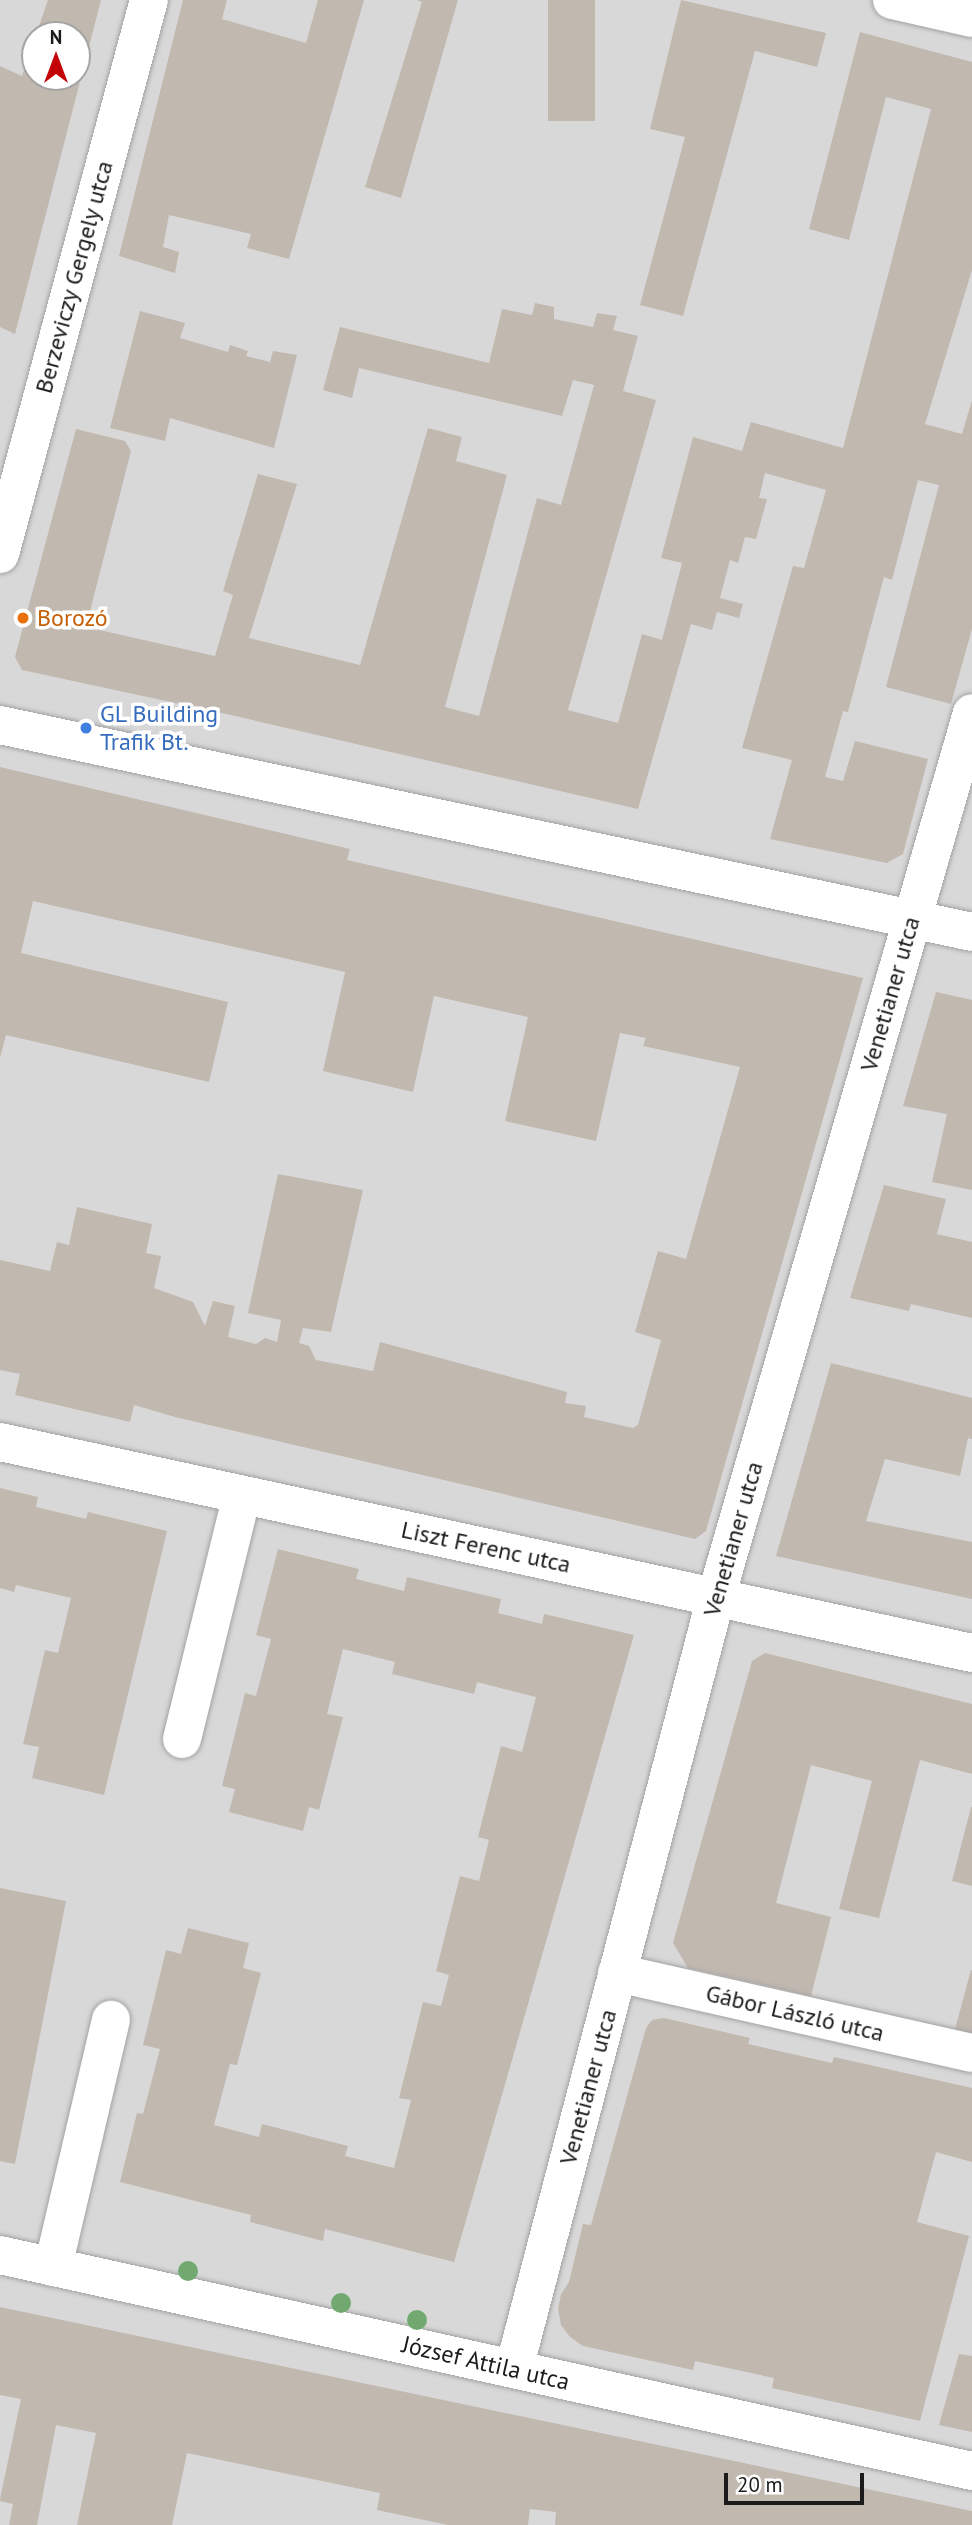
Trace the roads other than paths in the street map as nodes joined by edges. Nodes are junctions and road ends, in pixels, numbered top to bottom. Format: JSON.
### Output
{"nodes":[{"id":1,"x":149,"y":0,"type":"edge"},
{"id":2,"x":892,"y":0,"type":"edge"},
{"id":3,"x":972,"y":18,"type":"edge"},
{"id":4,"x":0,"y":554,"type":"edge"},
{"id":5,"x":972,"y":713,"type":"edge"},
{"id":6,"x":0,"y":725,"type":"edge"},
{"id":7,"x":912,"y":917,"type":"junction"},
{"id":8,"x":972,"y":932,"type":"edge"},
{"id":9,"x":0,"y":1442,"type":"edge"},
{"id":10,"x":242,"y":1495,"type":"junction"},
{"id":11,"x":716,"y":1597,"type":"junction"},
{"id":12,"x":972,"y":1653,"type":"edge"},
{"id":13,"x":182,"y":1739,"type":"dead end"},
{"id":14,"x":617,"y":1973,"type":"junction"},
{"id":15,"x":111,"y":2020,"type":"dead end"},
{"id":16,"x":972,"y":2053,"type":"edge"},
{"id":17,"x":0,"y":2255,"type":"edge"},
{"id":18,"x":53,"y":2267,"type":"junction"},
{"id":19,"x":514,"y":2369,"type":"junction"},
{"id":20,"x":972,"y":2471,"type":"edge"}],
"edges":[{"from":1,"to":4,"type":"street","name":"Berzeviczy Gergely utca"},
{"from":2,"to":3,"type":"street"},
{"from":5,"to":7,"type":"street","name":"Venetianer utca"},
{"from":6,"to":7,"type":"street"},
{"from":7,"to":8,"type":"street"},
{"from":7,"to":11,"type":"street","name":"Venetianer utca"},
{"from":9,"to":10,"type":"street","name":"Liszt Ferenc utca"},
{"from":10,"to":11,"type":"street","name":"Liszt Ferenc utca"},
{"from":10,"to":13,"type":"street"},
{"from":11,"to":12,"type":"street","name":"Liszt Ferenc utca"},
{"from":11,"to":14,"type":"street","name":"Venetianer utca"},
{"from":14,"to":16,"type":"street","name":"Gábor László utca"},
{"from":14,"to":19,"type":"street","name":"Venetianer utca"},
{"from":15,"to":18,"type":"street"},
{"from":17,"to":18,"type":"street","name":"József Attila utca"},
{"from":18,"to":19,"type":"street","name":"József Attila utca"},
{"from":19,"to":20,"type":"street","name":"József Attila utca"}]}
